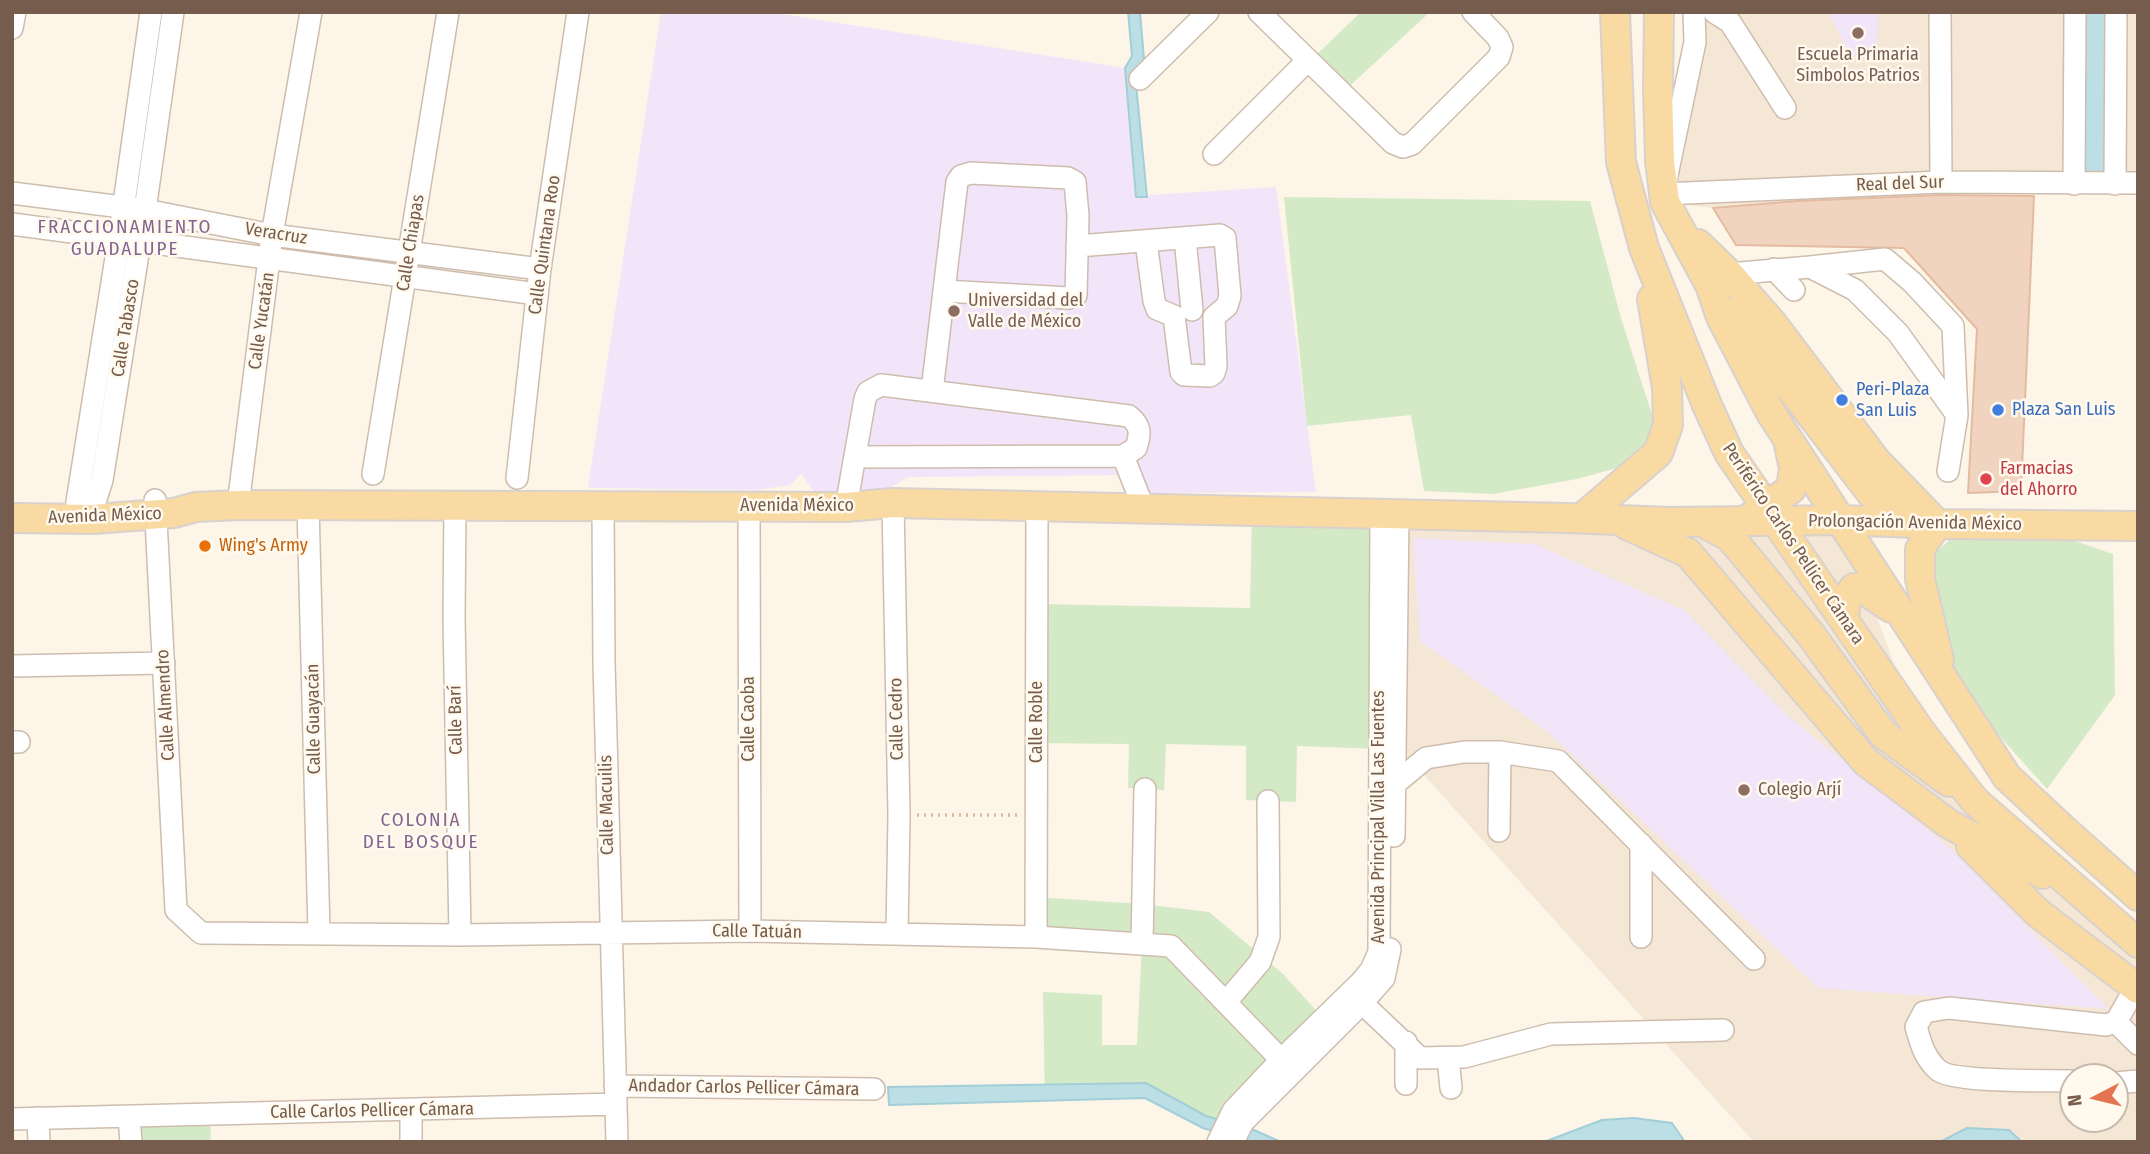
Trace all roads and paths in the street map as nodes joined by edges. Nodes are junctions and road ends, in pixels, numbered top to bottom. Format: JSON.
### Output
{"nodes":[{"id":1,"x":15,"y":12,"type":"edge"},
{"id":2,"x":151,"y":12,"type":"edge"},
{"id":3,"x":173,"y":12,"type":"edge"},
{"id":4,"x":312,"y":12,"type":"edge"},
{"id":5,"x":448,"y":12,"type":"edge"},
{"id":6,"x":579,"y":12,"type":"edge"},
{"id":7,"x":1208,"y":12,"type":"edge"},
{"id":8,"x":1259,"y":12,"type":"edge"},
{"id":9,"x":1473,"y":12,"type":"edge"},
{"id":10,"x":1615,"y":12,"type":"edge"},
{"id":11,"x":1659,"y":12,"type":"edge"},
{"id":12,"x":1694,"y":12,"type":"edge"},
{"id":13,"x":1940,"y":12,"type":"edge"},
{"id":14,"x":2075,"y":12,"type":"edge"},
{"id":15,"x":2116,"y":12,"type":"edge"},
{"id":16,"x":1725,"y":16,"type":"edge"},
{"id":17,"x":12,"y":28,"type":"edge"},
{"id":18,"x":1695,"y":42,"type":"junction"},
{"id":19,"x":1308,"y":60,"type":"junction"},
{"id":20,"x":1140,"y":79,"type":"dead end"},
{"id":21,"x":1785,"y":108,"type":"dead end"},
{"id":22,"x":1214,"y":154,"type":"dead end"},
{"id":23,"x":1621,"y":162,"type":"junction"},
{"id":24,"x":1941,"y":181,"type":"junction"},
{"id":25,"x":2138,"y":183,"type":"edge"},
{"id":26,"x":2074,"y":184,"type":"junction"},
{"id":27,"x":2115,"y":184,"type":"junction"},
{"id":28,"x":12,"y":193,"type":"edge"},
{"id":29,"x":122,"y":207,"type":"junction"},
{"id":30,"x":1664,"y":207,"type":"junction"},
{"id":31,"x":145,"y":210,"type":"junction"},
{"id":32,"x":12,"y":224,"type":"edge"},
{"id":33,"x":272,"y":235,"type":"junction"},
{"id":34,"x":1185,"y":238,"type":"junction"},
{"id":35,"x":129,"y":241,"type":"junction"},
{"id":36,"x":1146,"y":242,"type":"junction"},
{"id":37,"x":1077,"y":246,"type":"junction"},
{"id":38,"x":1644,"y":248,"type":"junction"},
{"id":39,"x":409,"y":252,"type":"junction"},
{"id":40,"x":271,"y":260,"type":"junction"},
{"id":41,"x":1810,"y":267,"type":"junction"},
{"id":42,"x":540,"y":269,"type":"junction"},
{"id":43,"x":1774,"y":269,"type":"junction"},
{"id":44,"x":407,"y":277,"type":"junction"},
{"id":45,"x":1719,"y":280,"type":"junction"},
{"id":46,"x":1794,"y":290,"type":"dead end"},
{"id":47,"x":944,"y":291,"type":"junction"},
{"id":48,"x":537,"y":294,"type":"junction"},
{"id":49,"x":1183,"y":313,"type":"junction"},
{"id":50,"x":1214,"y":317,"type":"junction"},
{"id":51,"x":1755,"y":338,"type":"junction"},
{"id":52,"x":932,"y":391,"type":"junction"},
{"id":53,"x":1957,"y":415,"type":"junction"},
{"id":54,"x":1788,"y":440,"type":"junction"},
{"id":55,"x":1123,"y":456,"type":"junction"},
{"id":56,"x":856,"y":457,"type":"junction"},
{"id":57,"x":1948,"y":471,"type":"dead end"},
{"id":58,"x":373,"y":474,"type":"dead end"},
{"id":59,"x":516,"y":478,"type":"dead end"},
{"id":60,"x":12,"y":501,"type":"edge"},
{"id":61,"x":893,"y":503,"type":"junction"},
{"id":62,"x":238,"y":505,"type":"junction"},
{"id":63,"x":308,"y":505,"type":"junction"},
{"id":64,"x":455,"y":505,"type":"junction"},
{"id":65,"x":603,"y":506,"type":"junction"},
{"id":66,"x":749,"y":506,"type":"junction"},
{"id":67,"x":846,"y":507,"type":"junction"},
{"id":68,"x":1037,"y":507,"type":"junction"},
{"id":69,"x":155,"y":508,"type":"junction"},
{"id":70,"x":1144,"y":509,"type":"junction"},
{"id":71,"x":85,"y":510,"type":"junction"},
{"id":72,"x":1390,"y":515,"type":"junction"},
{"id":73,"x":1762,"y":517,"type":"junction"},
{"id":74,"x":12,"y":518,"type":"edge"},
{"id":75,"x":1582,"y":518,"type":"junction"},
{"id":76,"x":1615,"y":519,"type":"junction"},
{"id":77,"x":1842,"y":520,"type":"junction"},
{"id":78,"x":1809,"y":521,"type":"junction"},
{"id":79,"x":1702,"y":522,"type":"junction"},
{"id":80,"x":1908,"y":523,"type":"junction"},
{"id":81,"x":1937,"y":524,"type":"junction"},
{"id":82,"x":2138,"y":526,"type":"edge"},
{"id":83,"x":1803,"y":561,"type":"junction"},
{"id":84,"x":1899,"y":613,"type":"junction"},
{"id":85,"x":1844,"y":620,"type":"junction"},
{"id":86,"x":1811,"y":635,"type":"junction"},
{"id":87,"x":1777,"y":657,"type":"junction"},
{"id":88,"x":164,"y":663,"type":"junction"},
{"id":89,"x":12,"y":666,"type":"edge"},
{"id":90,"x":1944,"y":680,"type":"junction"},
{"id":91,"x":1500,"y":752,"type":"junction"},
{"id":92,"x":1396,"y":783,"type":"junction"},
{"id":93,"x":1145,"y":789,"type":"dead end"},
{"id":94,"x":1975,"y":801,"type":"junction"},
{"id":95,"x":1268,"y":802,"type":"dead end"},
{"id":96,"x":899,"y":815,"type":"junction"},
{"id":97,"x":1037,"y":815,"type":"junction"},
{"id":98,"x":1949,"y":824,"type":"junction"},
{"id":99,"x":1499,"y":831,"type":"dead end"},
{"id":100,"x":2066,"y":832,"type":"junction"},
{"id":101,"x":1642,"y":844,"type":"junction"},
{"id":102,"x":2138,"y":896,"type":"edge"},
{"id":103,"x":2085,"y":897,"type":"junction"},
{"id":104,"x":176,"y":910,"type":"joint"},
{"id":105,"x":610,"y":931,"type":"junction"},
{"id":106,"x":750,"y":931,"type":"junction"},
{"id":107,"x":319,"y":933,"type":"junction"},
{"id":108,"x":460,"y":934,"type":"junction"},
{"id":109,"x":897,"y":934,"type":"junction"},
{"id":110,"x":1036,"y":937,"type":"junction"},
{"id":111,"x":1640,"y":937,"type":"dead end"},
{"id":112,"x":1142,"y":943,"type":"junction"},
{"id":113,"x":2138,"y":943,"type":"edge"},
{"id":114,"x":1754,"y":959,"type":"dead end"},
{"id":115,"x":2137,"y":988,"type":"edge"},
{"id":116,"x":1226,"y":1002,"type":"junction"},
{"id":117,"x":1362,"y":1003,"type":"junction"},
{"id":118,"x":2116,"y":1023,"type":"junction"},
{"id":119,"x":1723,"y":1030,"type":"dead end"},
{"id":120,"x":1406,"y":1042,"type":"junction"},
{"id":121,"x":2138,"y":1044,"type":"edge"},
{"id":122,"x":1447,"y":1058,"type":"junction"},
{"id":123,"x":1287,"y":1066,"type":"junction"},
{"id":124,"x":2059,"y":1080,"type":"edge"},
{"id":125,"x":1406,"y":1084,"type":"dead end"},
{"id":126,"x":1451,"y":1088,"type":"dead end"},
{"id":127,"x":874,"y":1089,"type":"dead end"},
{"id":128,"x":615,"y":1095,"type":"junction"},
{"id":129,"x":411,"y":1111,"type":"junction"},
{"id":130,"x":129,"y":1117,"type":"junction"},
{"id":131,"x":38,"y":1118,"type":"junction"},
{"id":132,"x":12,"y":1119,"type":"edge"},
{"id":133,"x":39,"y":1142,"type":"edge"},
{"id":134,"x":131,"y":1142,"type":"edge"},
{"id":135,"x":411,"y":1142,"type":"edge"},
{"id":136,"x":617,"y":1142,"type":"edge"},
{"id":137,"x":1218,"y":1142,"type":"edge"},
{"id":138,"x":1233,"y":1142,"type":"edge"}],
"edges":[{"from":1,"to":17,"type":"street"},
{"from":2,"to":29,"type":"street","name":"Calle Tabasco"},
{"from":3,"to":31,"type":"street","name":"Calle Tabasco"},
{"from":4,"to":33,"type":"street","name":"Calle Yucatán"},
{"from":5,"to":39,"type":"street","name":"Calle Chiapas"},
{"from":6,"to":42,"type":"street","name":"Calle Quintana Roo"},
{"from":7,"to":20,"type":"street"},
{"from":8,"to":19,"type":"street"},
{"from":9,"to":19,"type":"street"},
{"from":10,"to":23,"type":"main road","name":"Periférico Carlos Pellicer Cámara"},
{"from":11,"to":30,"type":"main road"},
{"from":12,"to":18,"type":"street"},
{"from":13,"to":24,"type":"street"},
{"from":14,"to":26,"type":"street"},
{"from":15,"to":27,"type":"street"},
{"from":16,"to":18,"type":"street"},
{"from":16,"to":21,"type":"street"},
{"from":18,"to":30,"type":"street"},
{"from":19,"to":22,"type":"street"},
{"from":23,"to":30,"type":"main road"},
{"from":23,"to":38,"type":"main road","name":"Periférico Carlos Pellicer Cámara"},
{"from":24,"to":26,"type":"street","name":"Real del Sur"},
{"from":24,"to":30,"type":"street","name":"Real del Sur"},
{"from":25,"to":27,"type":"street","name":"Real del Sur"},
{"from":26,"to":27,"type":"street","name":"Real del Sur"},
{"from":28,"to":29,"type":"street","name":"Veracruz"},
{"from":29,"to":31,"type":"street","name":"Veracruz"},
{"from":29,"to":35,"type":"street","name":"Calle Tabasco"},
{"from":30,"to":45,"type":"main road"},
{"from":31,"to":33,"type":"street","name":"Veracruz"},
{"from":31,"to":35,"type":"street","name":"Calle Tabasco"},
{"from":32,"to":35,"type":"street","name":"Veracruz"},
{"from":33,"to":39,"type":"street","name":"Veracruz"},
{"from":33,"to":40,"type":"street","name":"Calle Yucatán"},
{"from":34,"to":36,"type":"street"},
{"from":34,"to":49,"type":"street"},
{"from":34,"to":50,"type":"street"},
{"from":35,"to":40,"type":"street","name":"Veracruz"},
{"from":35,"to":71,"type":"street","name":"Calle Tabasco"},
{"from":36,"to":37,"type":"street"},
{"from":36,"to":49,"type":"street"},
{"from":37,"to":47,"type":"street"},
{"from":37,"to":47,"type":"street"},
{"from":38,"to":73,"type":"main road","name":"Periférico Carlos Pellicer Cámara"},
{"from":38,"to":75,"type":"main road"},
{"from":39,"to":42,"type":"street","name":"Veracruz"},
{"from":39,"to":44,"type":"street","name":"Calle Chiapas"},
{"from":40,"to":44,"type":"street","name":"Veracruz"},
{"from":40,"to":62,"type":"street","name":"Calle Yucatán"},
{"from":41,"to":43,"type":"street"},
{"from":41,"to":53,"type":"street"},
{"from":41,"to":53,"type":"street"},
{"from":42,"to":48,"type":"street","name":"Calle Quintana Roo"},
{"from":43,"to":45,"type":"street"},
{"from":43,"to":46,"type":"street"},
{"from":44,"to":48,"type":"street","name":"Veracruz"},
{"from":44,"to":58,"type":"street","name":"Calle Chiapas"},
{"from":45,"to":51,"type":"main road"},
{"from":45,"to":51,"type":"main road"},
{"from":47,"to":52,"type":"street"},
{"from":48,"to":59,"type":"street","name":"Calle Quintana Roo"},
{"from":49,"to":50,"type":"street"},
{"from":49,"to":50,"type":"street"},
{"from":51,"to":54,"type":"main road"},
{"from":51,"to":80,"type":"main road"},
{"from":51,"to":81,"type":"main road"},
{"from":52,"to":55,"type":"street"},
{"from":52,"to":56,"type":"street"},
{"from":53,"to":57,"type":"street"},
{"from":54,"to":73,"type":"main road"},
{"from":54,"to":77,"type":"main road"},
{"from":55,"to":56,"type":"street"},
{"from":55,"to":70,"type":"street"},
{"from":56,"to":67,"type":"street"},
{"from":60,"to":71,"type":"main road","name":"Avenida México"},
{"from":61,"to":67,"type":"main road","name":"Avenida México"},
{"from":61,"to":68,"type":"main road","name":"Avenida México"},
{"from":61,"to":96,"type":"street","name":"Calle Cedro"},
{"from":62,"to":63,"type":"main road","name":"Avenida México"},
{"from":62,"to":69,"type":"main road","name":"Avenida México"},
{"from":63,"to":64,"type":"main road","name":"Avenida México"},
{"from":63,"to":107,"type":"street","name":"Calle Guayacán"},
{"from":64,"to":65,"type":"main road","name":"Avenida México"},
{"from":64,"to":108,"type":"street","name":"Calle Barí"},
{"from":65,"to":66,"type":"main road","name":"Avenida México"},
{"from":65,"to":105,"type":"street","name":"Calle Macuilis"},
{"from":66,"to":67,"type":"main road","name":"Avenida México"},
{"from":66,"to":106,"type":"street","name":"Calle Caoba"},
{"from":68,"to":70,"type":"main road","name":"Avenida México"},
{"from":68,"to":97,"type":"street","name":"Calle Roble"},
{"from":69,"to":71,"type":"main road","name":"Avenida México"},
{"from":69,"to":88,"type":"street","name":"Calle Almendro"},
{"from":70,"to":72,"type":"main road","name":"Avenida México"},
{"from":71,"to":74,"type":"main road","name":"Avenida México"},
{"from":72,"to":75,"type":"main road","name":"Prolongación Avenida México"},
{"from":72,"to":92,"type":"street","name":"Avenida Principal Villa Las Fuentes"},
{"from":72,"to":123,"type":"street","name":"Avenida Principal Villa Las Fuentes"},
{"from":73,"to":78,"type":"main road","name":"Prolongación Avenida México"},
{"from":73,"to":79,"type":"main road","name":"Prolongación Avenida México"},
{"from":73,"to":83,"type":"main road","name":"Periférico Carlos Pellicer Cámara"},
{"from":75,"to":76,"type":"main road","name":"Prolongación Avenida México"},
{"from":76,"to":79,"type":"main road","name":"Prolongación Avenida México"},
{"from":76,"to":87,"type":"main road"},
{"from":77,"to":78,"type":"main road","name":"Prolongación Avenida México"},
{"from":77,"to":80,"type":"main road","name":"Prolongación Avenida México"},
{"from":77,"to":84,"type":"main road"},
{"from":78,"to":83,"type":"main road"},
{"from":79,"to":86,"type":"main road"},
{"from":80,"to":81,"type":"main road","name":"Prolongación Avenida México"},
{"from":81,"to":82,"type":"main road","name":"Prolongación Avenida México"},
{"from":81,"to":90,"type":"main road"},
{"from":83,"to":85,"type":"main road","name":"Periférico Carlos Pellicer Cámara"},
{"from":84,"to":85,"type":"main road"},
{"from":84,"to":90,"type":"main road"},
{"from":85,"to":94,"type":"main road","name":"Periférico Carlos Pellicer Cámara"},
{"from":86,"to":87,"type":"main road"},
{"from":86,"to":94,"type":"main road"},
{"from":87,"to":98,"type":"main road"},
{"from":88,"to":89,"type":"street"},
{"from":88,"to":104,"type":"street","name":"Calle Almendro"},
{"from":90,"to":100,"type":"main road"},
{"from":91,"to":92,"type":"street"},
{"from":91,"to":99,"type":"street"},
{"from":91,"to":101,"type":"street"},
{"from":92,"to":117,"type":"street","name":"Avenida Principal Villa Las Fuentes"},
{"from":93,"to":112,"type":"street"},
{"from":94,"to":100,"type":"main road"},
{"from":94,"to":103,"type":"main road","name":"Periférico Carlos Pellicer Cámara"},
{"from":95,"to":116,"type":"street"},
{"from":96,"to":97,"type":"path"},
{"from":96,"to":109,"type":"street","name":"Calle Cedro"},
{"from":97,"to":110,"type":"street","name":"Calle Roble"},
{"from":98,"to":103,"type":"main road"},
{"from":98,"to":115,"type":"main road"},
{"from":100,"to":102,"type":"main road"},
{"from":101,"to":111,"type":"street"},
{"from":101,"to":114,"type":"street"},
{"from":103,"to":113,"type":"main road","name":"Periférico Carlos Pellicer Cámara"},
{"from":104,"to":107,"type":"street","name":"Calle Tatuán"},
{"from":105,"to":106,"type":"street","name":"Calle Tatuán"},
{"from":105,"to":108,"type":"street","name":"Calle Tatuán"},
{"from":105,"to":128,"type":"street","name":"Calle Macuilis"},
{"from":106,"to":109,"type":"street","name":"Calle Tatuán"},
{"from":107,"to":108,"type":"street","name":"Calle Tatuán"},
{"from":109,"to":110,"type":"street","name":"Calle Tatuán"},
{"from":110,"to":112,"type":"street","name":"Calle Tatuán"},
{"from":112,"to":116,"type":"street","name":"Calle Tatuán"},
{"from":115,"to":118,"type":"street"},
{"from":116,"to":123,"type":"street","name":"Calle Tatuán"},
{"from":117,"to":120,"type":"street"},
{"from":117,"to":123,"type":"street","name":"Avenida Principal Villa Las Fuentes"},
{"from":118,"to":121,"type":"street"},
{"from":118,"to":124,"type":"street"},
{"from":119,"to":122,"type":"street"},
{"from":120,"to":122,"type":"street"},
{"from":120,"to":125,"type":"street"},
{"from":122,"to":126,"type":"street"},
{"from":123,"to":137,"type":"street","name":"Avenida Principal Villa Las Fuentes"},
{"from":123,"to":138,"type":"street","name":"Avenida Principal Villa Las Fuentes"},
{"from":127,"to":128,"type":"street","name":"Andador Carlos Pellicer Cámara"},
{"from":128,"to":129,"type":"street","name":"Calle Carlos Pellicer Cámara"},
{"from":128,"to":136,"type":"street","name":"Calle Macuilis"},
{"from":129,"to":130,"type":"street","name":"Calle Carlos Pellicer Cámara"},
{"from":129,"to":135,"type":"street"},
{"from":130,"to":131,"type":"street","name":"Calle Carlos Pellicer Cámara"},
{"from":130,"to":134,"type":"street"},
{"from":131,"to":132,"type":"street","name":"Calle Carlos Pellicer Cámara"},
{"from":131,"to":133,"type":"street"}]}
